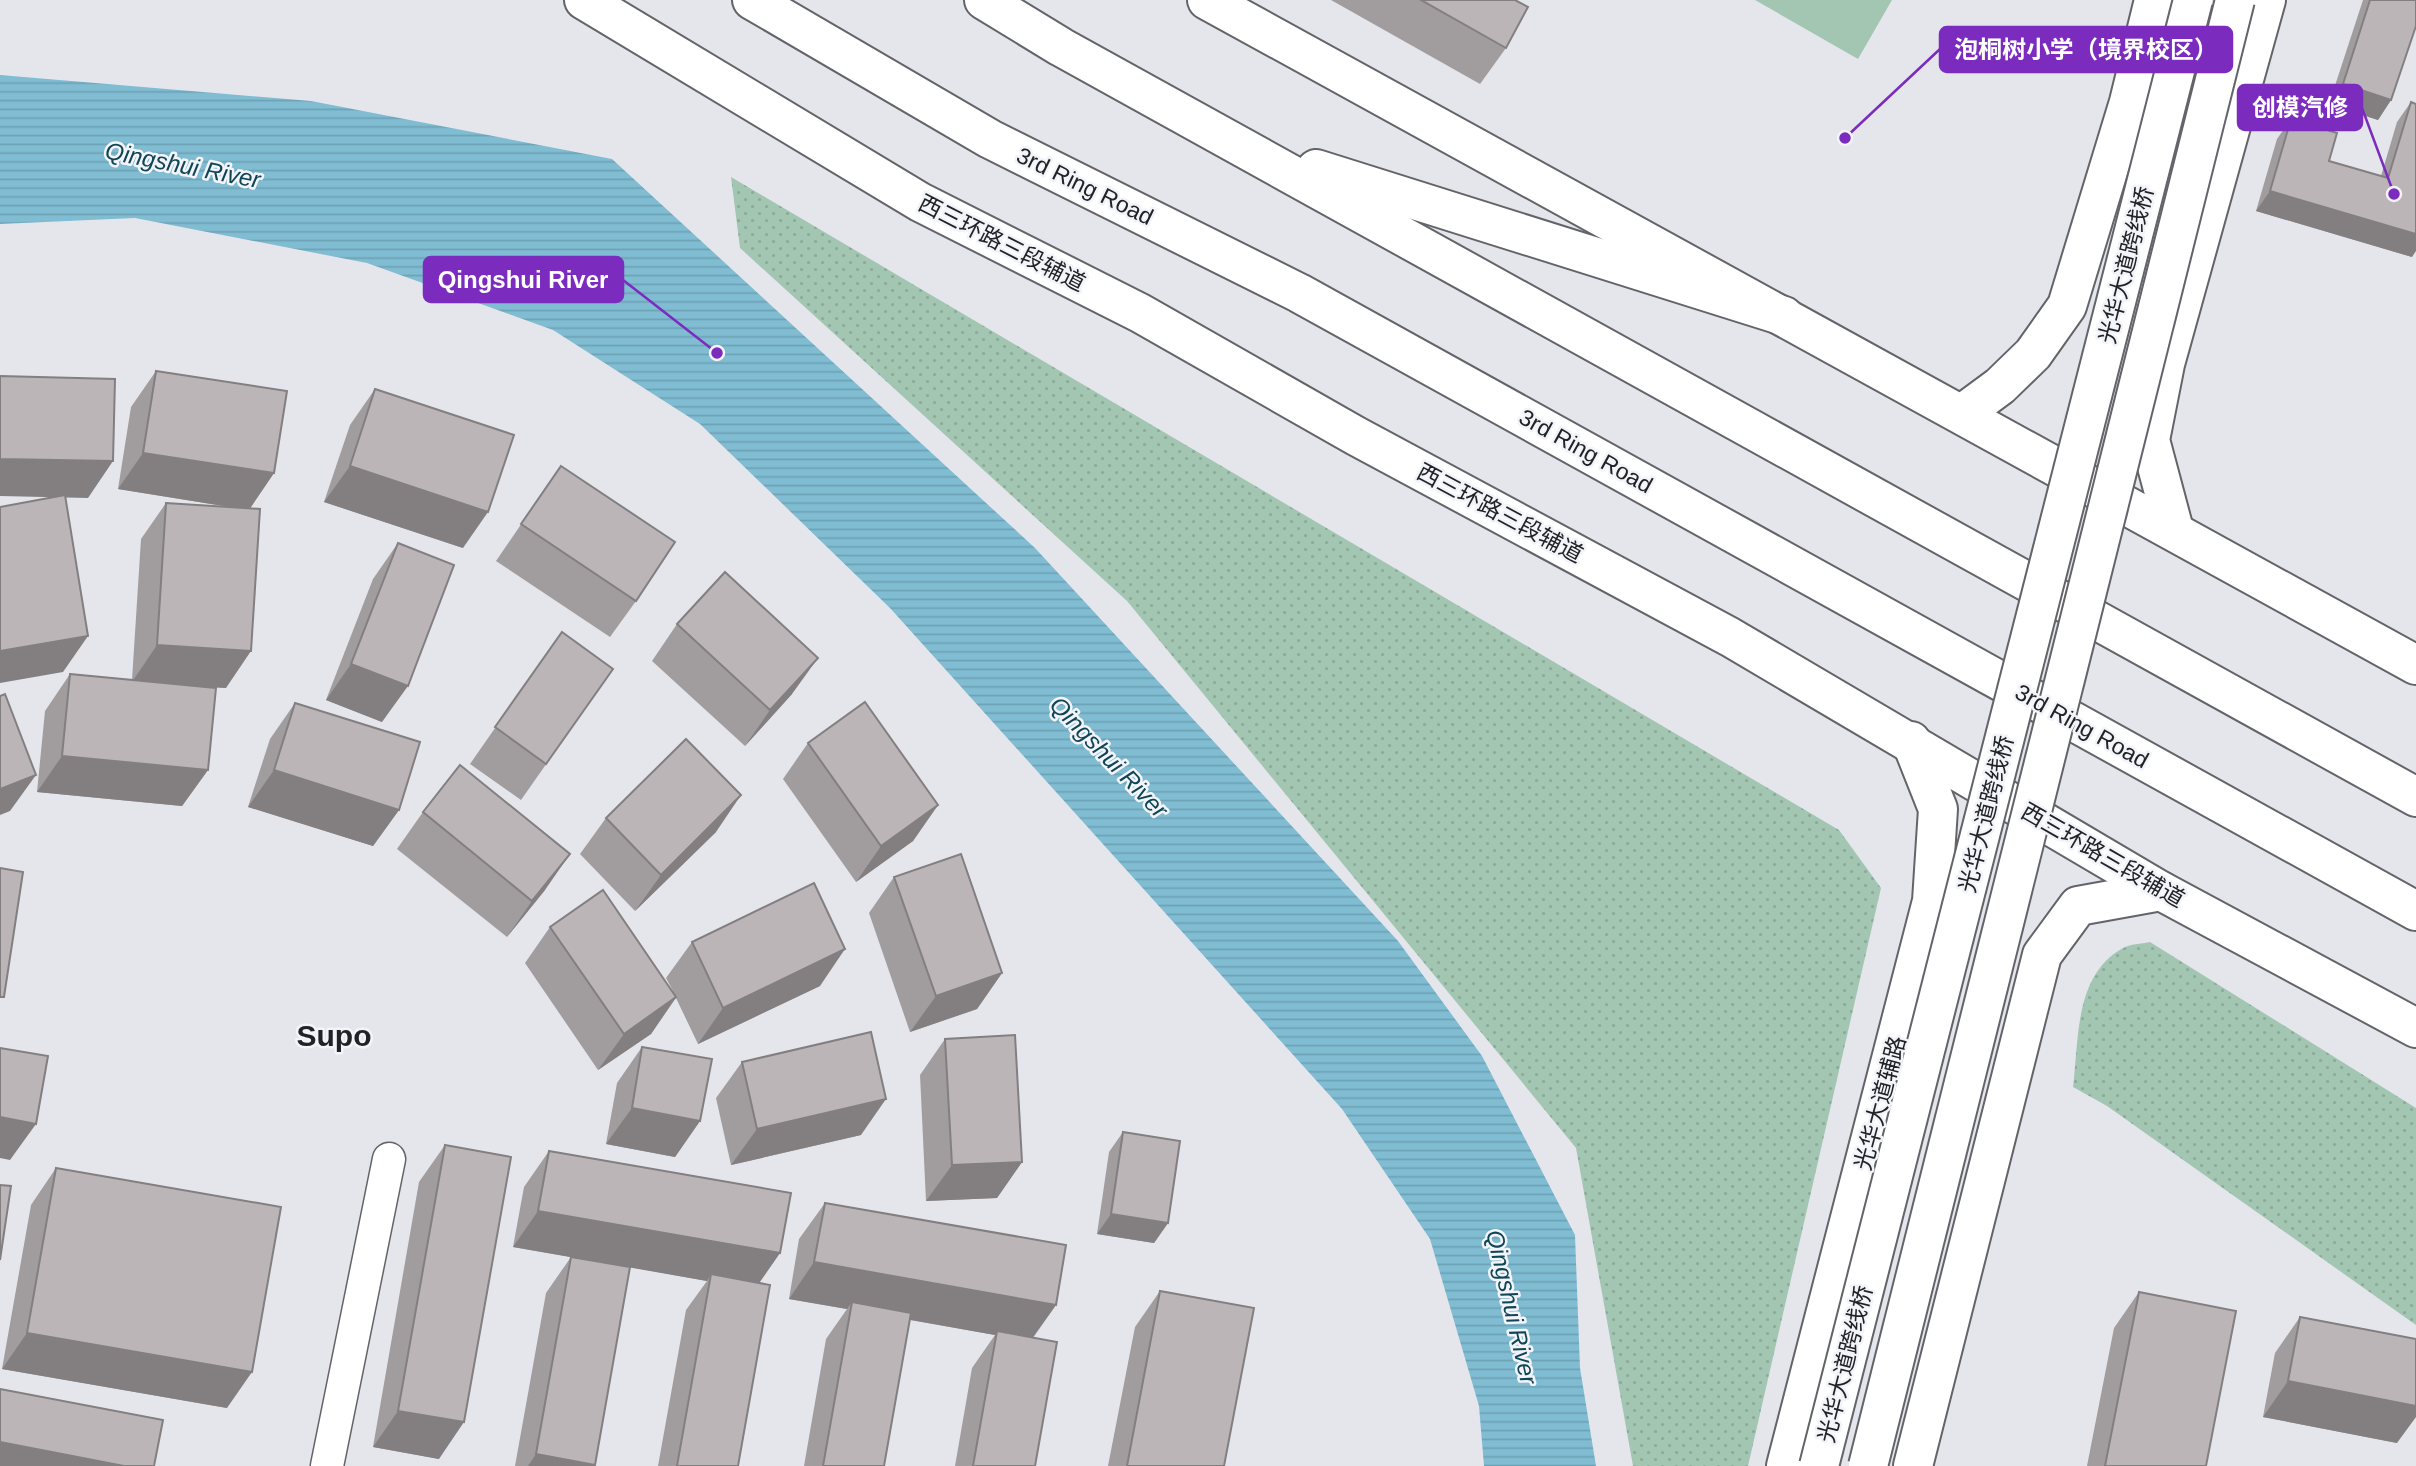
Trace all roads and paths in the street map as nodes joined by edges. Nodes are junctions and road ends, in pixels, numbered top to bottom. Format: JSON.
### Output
{"nodes":[{"id":1,"x":584,"y":0,"type":"edge"},
{"id":2,"x":752,"y":0,"type":"edge"},
{"id":3,"x":984,"y":0,"type":"edge"},
{"id":4,"x":1207,"y":0,"type":"edge"},
{"id":5,"x":2154,"y":0,"type":"edge"},
{"id":6,"x":2193,"y":0,"type":"edge"},
{"id":7,"x":2235,"y":0,"type":"edge"},
{"id":8,"x":2266,"y":0,"type":"edge"},
{"id":9,"x":1236,"y":144,"type":"junction"},
{"id":10,"x":2067,"y":306,"type":"junction"},
{"id":11,"x":1784,"y":316,"type":"junction"},
{"id":12,"x":2165,"y":364,"type":"junction"},
{"id":13,"x":1962,"y":414,"type":"junction"},
{"id":14,"x":2174,"y":530,"type":"junction"},
{"id":15,"x":2416,"y":666,"type":"edge"},
{"id":16,"x":1911,"y":741,"type":"junction"},
{"id":17,"x":2416,"y":797,"type":"edge"},
{"id":18,"x":2161,"y":891,"type":"junction"},
{"id":19,"x":2416,"y":911,"type":"edge"},
{"id":20,"x":2416,"y":1028,"type":"edge"},
{"id":21,"x":389,"y":1159,"type":"dead end"},
{"id":22,"x":327,"y":1466,"type":"edge"},
{"id":23,"x":1786,"y":1466,"type":"edge"},
{"id":24,"x":1819,"y":1466,"type":"edge"},
{"id":25,"x":1868,"y":1466,"type":"edge"},
{"id":26,"x":1913,"y":1466,"type":"edge"}],
"edges":[{"from":1,"to":16,"type":"main road","name":"西三环路三段辅道"},
{"from":2,"to":19,"type":"main road","name":"3rd Ring Road"},
{"from":3,"to":9,"type":"main road"},
{"from":4,"to":11,"type":"main road"},
{"from":5,"to":10,"type":"main road"},
{"from":6,"to":24,"type":"main road","name":"光华大道跨线桥","bridge":true},
{"from":7,"to":25,"type":"main road","name":"光华大道跨线桥","bridge":true},
{"from":8,"to":12,"type":"main road"},
{"from":9,"to":11,"type":"main road"},
{"from":9,"to":17,"type":"main road"},
{"from":10,"to":12,"type":"main road"},
{"from":10,"to":13,"type":"main road"},
{"from":11,"to":13,"type":"main road"},
{"from":12,"to":14,"type":"main road"},
{"from":13,"to":14,"type":"main road"},
{"from":14,"to":15,"type":"main road"},
{"from":16,"to":18,"type":"main road","name":"西三环路三段辅道"},
{"from":16,"to":23,"type":"main road","name":"光华大道辅路"},
{"from":18,"to":20,"type":"main road","name":"西三环路三段辅道"},
{"from":18,"to":26,"type":"main road"},
{"from":21,"to":22,"type":"street"}]}
